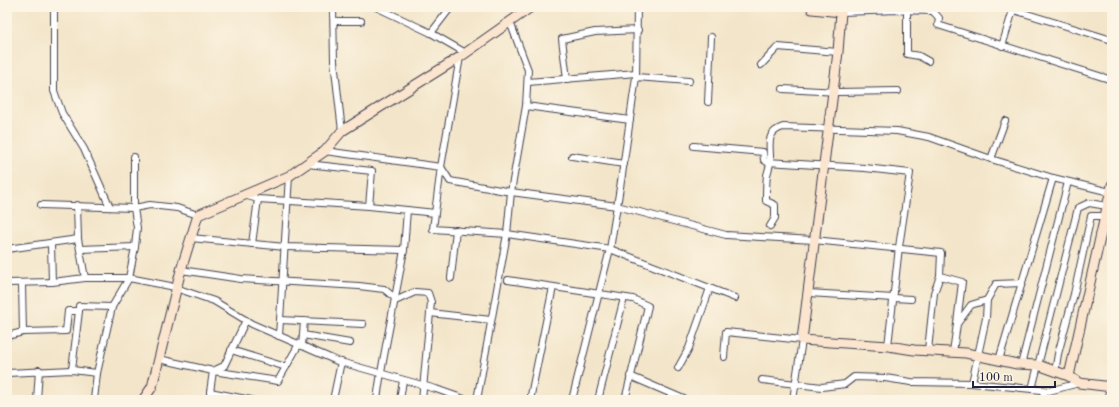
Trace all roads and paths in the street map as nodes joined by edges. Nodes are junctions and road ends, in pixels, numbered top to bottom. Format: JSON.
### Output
{"nodes":[{"id":1,"x":54,"y":7,"type":"edge"},
{"id":2,"x":333,"y":7,"type":"edge"},
{"id":3,"x":376,"y":7,"type":"edge"},
{"id":4,"x":451,"y":7,"type":"edge"},
{"id":5,"x":531,"y":7,"type":"edge"},
{"id":6,"x":637,"y":7,"type":"edge"},
{"id":7,"x":812,"y":7,"type":"edge"},
{"id":8,"x":1004,"y":7,"type":"edge"},
{"id":9,"x":899,"y":8,"type":"edge"},
{"id":10,"x":934,"y":9,"type":"edge"},
{"id":11,"x":1014,"y":9,"type":"edge"},
{"id":12,"x":843,"y":10,"type":"edge"},
{"id":13,"x":907,"y":10,"type":"junction"},
{"id":14,"x":334,"y":21,"type":"junction"},
{"id":15,"x":361,"y":21,"type":"dead end"},
{"id":16,"x":510,"y":22,"type":"junction"},
{"id":17,"x":638,"y":30,"type":"junction"},
{"id":18,"x":431,"y":33,"type":"junction"},
{"id":19,"x":711,"y":37,"type":"dead end"},
{"id":20,"x":1112,"y":40,"type":"edge"},
{"id":21,"x":1002,"y":46,"type":"junction"},
{"id":22,"x":838,"y":52,"type":"junction"},
{"id":23,"x":462,"y":55,"type":"junction"},
{"id":24,"x":928,"y":61,"type":"dead end"},
{"id":25,"x":761,"y":65,"type":"dead end"},
{"id":26,"x":636,"y":75,"type":"junction"},
{"id":27,"x":567,"y":79,"type":"junction"},
{"id":28,"x":1112,"y":80,"type":"edge"},
{"id":29,"x":689,"y":81,"type":"dead end"},
{"id":30,"x":528,"y":82,"type":"junction"},
{"id":31,"x":783,"y":89,"type":"dead end"},
{"id":32,"x":833,"y":91,"type":"junction"},
{"id":33,"x":898,"y":91,"type":"dead end"},
{"id":34,"x":708,"y":102,"type":"dead end"},
{"id":35,"x":526,"y":106,"type":"junction"},
{"id":36,"x":630,"y":120,"type":"junction"},
{"id":37,"x":1005,"y":121,"type":"dead end"},
{"id":38,"x":829,"y":128,"type":"junction"},
{"id":39,"x":342,"y":131,"type":"junction"},
{"id":40,"x":694,"y":146,"type":"dead end"},
{"id":41,"x":325,"y":150,"type":"junction"},
{"id":42,"x":572,"y":156,"type":"dead end"},
{"id":43,"x":134,"y":157,"type":"dead end"},
{"id":44,"x":991,"y":159,"type":"junction"},
{"id":45,"x":770,"y":162,"type":"junction"},
{"id":46,"x":307,"y":164,"type":"junction"},
{"id":47,"x":624,"y":164,"type":"junction"},
{"id":48,"x":823,"y":166,"type":"junction"},
{"id":49,"x":441,"y":167,"type":"junction"},
{"id":50,"x":289,"y":176,"type":"junction"},
{"id":51,"x":1054,"y":178,"type":"junction"},
{"id":52,"x":1068,"y":182,"type":"junction"},
{"id":53,"x":1111,"y":188,"type":"edge"},
{"id":54,"x":511,"y":192,"type":"junction"},
{"id":55,"x":244,"y":195,"type":"junction"},
{"id":56,"x":258,"y":199,"type":"junction"},
{"id":57,"x":287,"y":200,"type":"junction"},
{"id":58,"x":41,"y":205,"type":"dead end"},
{"id":59,"x":78,"y":205,"type":"junction"},
{"id":60,"x":369,"y":206,"type":"junction"},
{"id":61,"x":617,"y":206,"type":"junction"},
{"id":62,"x":1107,"y":206,"type":"junction"},
{"id":63,"x":110,"y":207,"type":"junction"},
{"id":64,"x":134,"y":208,"type":"junction"},
{"id":65,"x":407,"y":210,"type":"junction"},
{"id":66,"x":435,"y":213,"type":"junction"},
{"id":67,"x":198,"y":214,"type":"junction"},
{"id":68,"x":1104,"y":216,"type":"junction"},
{"id":69,"x":770,"y":226,"type":"dead end"},
{"id":70,"x":456,"y":230,"type":"junction"},
{"id":71,"x":507,"y":234,"type":"junction"},
{"id":72,"x":191,"y":238,"type":"junction"},
{"id":73,"x":78,"y":239,"type":"junction"},
{"id":74,"x":814,"y":240,"type":"junction"},
{"id":75,"x":51,"y":244,"type":"junction"},
{"id":76,"x":252,"y":244,"type":"junction"},
{"id":77,"x":135,"y":247,"type":"junction"},
{"id":78,"x":285,"y":247,"type":"junction"},
{"id":79,"x":899,"y":247,"type":"junction"},
{"id":80,"x":7,"y":249,"type":"edge"},
{"id":81,"x":80,"y":249,"type":"junction"},
{"id":82,"x":610,"y":249,"type":"junction"},
{"id":83,"x":404,"y":250,"type":"junction"},
{"id":84,"x":181,"y":270,"type":"junction"},
{"id":85,"x":940,"y":276,"type":"junction"},
{"id":86,"x":85,"y":278,"type":"junction"},
{"id":87,"x":129,"y":278,"type":"junction"},
{"id":88,"x":451,"y":278,"type":"dead end"},
{"id":89,"x":508,"y":280,"type":"dead end"},
{"id":90,"x":284,"y":281,"type":"junction"},
{"id":91,"x":52,"y":282,"type":"junction"},
{"id":92,"x":7,"y":283,"type":"edge"},
{"id":93,"x":1022,"y":283,"type":"junction"},
{"id":94,"x":22,"y":284,"type":"junction"},
{"id":95,"x":553,"y":287,"type":"junction"},
{"id":96,"x":176,"y":288,"type":"junction"},
{"id":97,"x":710,"y":288,"type":"junction"},
{"id":98,"x":808,"y":293,"type":"junction"},
{"id":99,"x":598,"y":295,"type":"junction"},
{"id":100,"x":624,"y":298,"type":"junction"},
{"id":101,"x":736,"y":298,"type":"dead end"},
{"id":102,"x":893,"y":298,"type":"junction"},
{"id":103,"x":395,"y":299,"type":"junction"},
{"id":104,"x":911,"y":299,"type":"dead end"},
{"id":105,"x":987,"y":300,"type":"junction"},
{"id":106,"x":112,"y":307,"type":"junction"},
{"id":107,"x":79,"y":311,"type":"junction"},
{"id":108,"x":430,"y":313,"type":"junction"},
{"id":109,"x":246,"y":320,"type":"junction"},
{"id":110,"x":280,"y":320,"type":"junction"},
{"id":111,"x":491,"y":320,"type":"junction"},
{"id":112,"x":304,"y":321,"type":"junction"},
{"id":113,"x":363,"y":324,"type":"dead end"},
{"id":114,"x":956,"y":324,"type":"junction"},
{"id":115,"x":23,"y":332,"type":"junction"},
{"id":116,"x":303,"y":335,"type":"junction"},
{"id":117,"x":7,"y":336,"type":"edge"},
{"id":118,"x":279,"y":336,"type":"junction"},
{"id":119,"x":802,"y":340,"type":"junction"},
{"id":120,"x":350,"y":343,"type":"dead end"},
{"id":121,"x":300,"y":345,"type":"junction"},
{"id":122,"x":888,"y":346,"type":"junction"},
{"id":123,"x":231,"y":350,"type":"junction"},
{"id":124,"x":928,"y":350,"type":"junction"},
{"id":125,"x":953,"y":352,"type":"junction"},
{"id":126,"x":978,"y":356,"type":"junction"},
{"id":127,"x":724,"y":357,"type":"dead end"},
{"id":128,"x":159,"y":359,"type":"junction"},
{"id":129,"x":999,"y":360,"type":"junction"},
{"id":130,"x":341,"y":362,"type":"junction"},
{"id":131,"x":1021,"y":365,"type":"junction"},
{"id":132,"x":1038,"y":365,"type":"junction"},
{"id":133,"x":286,"y":366,"type":"junction"},
{"id":134,"x":678,"y":368,"type":"dead end"},
{"id":135,"x":39,"y":370,"type":"junction"},
{"id":136,"x":72,"y":370,"type":"junction"},
{"id":137,"x":214,"y":371,"type":"junction"},
{"id":138,"x":1055,"y":372,"type":"junction"},
{"id":139,"x":7,"y":373,"type":"edge"},
{"id":140,"x":97,"y":373,"type":"junction"},
{"id":141,"x":380,"y":374,"type":"junction"},
{"id":142,"x":630,"y":376,"type":"junction"},
{"id":143,"x":1069,"y":376,"type":"junction"},
{"id":144,"x":403,"y":380,"type":"junction"},
{"id":145,"x":762,"y":380,"type":"dead end"},
{"id":146,"x":972,"y":383,"type":"junction"},
{"id":147,"x":1079,"y":383,"type":"junction"},
{"id":148,"x":796,"y":384,"type":"junction"},
{"id":149,"x":1111,"y":384,"type":"edge"},
{"id":150,"x":424,"y":387,"type":"junction"},
{"id":151,"x":1032,"y":389,"type":"junction"},
{"id":152,"x":210,"y":392,"type":"junction"},
{"id":153,"x":1045,"y":392,"type":"junction"},
{"id":154,"x":37,"y":400,"type":"edge"},
{"id":155,"x":94,"y":400,"type":"edge"},
{"id":156,"x":143,"y":400,"type":"edge"},
{"id":157,"x":212,"y":400,"type":"edge"},
{"id":158,"x":250,"y":400,"type":"edge"},
{"id":159,"x":333,"y":400,"type":"edge"},
{"id":160,"x":377,"y":400,"type":"edge"},
{"id":161,"x":400,"y":400,"type":"edge"},
{"id":162,"x":422,"y":400,"type":"edge"},
{"id":163,"x":465,"y":400,"type":"edge"},
{"id":164,"x":477,"y":400,"type":"edge"},
{"id":165,"x":530,"y":400,"type":"edge"},
{"id":166,"x":572,"y":400,"type":"edge"},
{"id":167,"x":598,"y":400,"type":"edge"},
{"id":168,"x":624,"y":400,"type":"edge"},
{"id":169,"x":686,"y":400,"type":"edge"},
{"id":170,"x":793,"y":400,"type":"edge"},
{"id":171,"x":1041,"y":400,"type":"edge"},
{"id":172,"x":1107,"y":400,"type":"edge"}],
"edges":[{"from":1,"to":63,"type":"street"},
{"from":2,"to":14,"type":"street"},
{"from":3,"to":18,"type":"street"},
{"from":4,"to":18,"type":"street"},
{"from":5,"to":16,"type":"main road"},
{"from":6,"to":17,"type":"street"},
{"from":7,"to":12,"type":"main road"},
{"from":8,"to":11,"type":"street"},
{"from":9,"to":12,"type":"street"},
{"from":9,"to":13,"type":"street"},
{"from":10,"to":13,"type":"street"},
{"from":10,"to":21,"type":"street"},
{"from":11,"to":20,"type":"street"},
{"from":11,"to":21,"type":"street"},
{"from":12,"to":22,"type":"main road"},
{"from":13,"to":24,"type":"street"},
{"from":14,"to":15,"type":"street"},
{"from":14,"to":39,"type":"street"},
{"from":16,"to":23,"type":"main road"},
{"from":16,"to":30,"type":"street"},
{"from":17,"to":26,"type":"street"},
{"from":17,"to":27,"type":"street"},
{"from":18,"to":23,"type":"street"},
{"from":19,"to":34,"type":"street"},
{"from":21,"to":28,"type":"street"},
{"from":22,"to":25,"type":"street"},
{"from":22,"to":32,"type":"main road"},
{"from":23,"to":39,"type":"main road"},
{"from":23,"to":49,"type":"street"},
{"from":26,"to":27,"type":"street"},
{"from":26,"to":29,"type":"street"},
{"from":26,"to":36,"type":"street"},
{"from":27,"to":30,"type":"street"},
{"from":30,"to":35,"type":"street"},
{"from":31,"to":32,"type":"street"},
{"from":32,"to":33,"type":"street"},
{"from":32,"to":38,"type":"main road"},
{"from":35,"to":36,"type":"street"},
{"from":35,"to":54,"type":"street"},
{"from":36,"to":47,"type":"street"},
{"from":37,"to":44,"type":"street"},
{"from":38,"to":44,"type":"street"},
{"from":38,"to":45,"type":"street"},
{"from":38,"to":48,"type":"main road"},
{"from":39,"to":41,"type":"main road"},
{"from":40,"to":45,"type":"street"},
{"from":41,"to":46,"type":"main road"},
{"from":41,"to":49,"type":"street"},
{"from":42,"to":47,"type":"street"},
{"from":43,"to":64,"type":"street"},
{"from":44,"to":51,"type":"street"},
{"from":45,"to":48,"type":"street"},
{"from":45,"to":69,"type":"street"},
{"from":46,"to":50,"type":"main road"},
{"from":46,"to":60,"type":"street"},
{"from":47,"to":61,"type":"street"},
{"from":48,"to":74,"type":"main road"},
{"from":48,"to":79,"type":"street"},
{"from":49,"to":54,"type":"street"},
{"from":49,"to":66,"type":"street"},
{"from":50,"to":55,"type":"main road"},
{"from":50,"to":57,"type":"street"},
{"from":51,"to":52,"type":"street"},
{"from":51,"to":93,"type":"street"},
{"from":52,"to":53,"type":"street"},
{"from":52,"to":131,"type":"street"},
{"from":53,"to":62,"type":"main road"},
{"from":54,"to":61,"type":"street"},
{"from":54,"to":71,"type":"street"},
{"from":55,"to":56,"type":"street"},
{"from":55,"to":67,"type":"main road"},
{"from":56,"to":57,"type":"street"},
{"from":56,"to":76,"type":"street"},
{"from":57,"to":60,"type":"street"},
{"from":57,"to":78,"type":"street"},
{"from":58,"to":59,"type":"street"},
{"from":59,"to":63,"type":"street"},
{"from":59,"to":73,"type":"street"},
{"from":60,"to":65,"type":"street"},
{"from":61,"to":74,"type":"street"},
{"from":61,"to":82,"type":"street"},
{"from":62,"to":68,"type":"main road"},
{"from":62,"to":132,"type":"street"},
{"from":63,"to":64,"type":"street"},
{"from":64,"to":67,"type":"street"},
{"from":64,"to":77,"type":"street"},
{"from":65,"to":66,"type":"street"},
{"from":65,"to":83,"type":"street"},
{"from":66,"to":70,"type":"street"},
{"from":67,"to":72,"type":"main road"},
{"from":68,"to":138,"type":"street"},
{"from":68,"to":143,"type":"main road"},
{"from":70,"to":71,"type":"street"},
{"from":70,"to":88,"type":"street"},
{"from":71,"to":82,"type":"street"},
{"from":71,"to":111,"type":"street"},
{"from":72,"to":76,"type":"street"},
{"from":72,"to":84,"type":"main road"},
{"from":73,"to":75,"type":"street"},
{"from":73,"to":81,"type":"street"},
{"from":74,"to":79,"type":"street"},
{"from":74,"to":98,"type":"main road"},
{"from":75,"to":80,"type":"street"},
{"from":75,"to":91,"type":"street"},
{"from":76,"to":78,"type":"street"},
{"from":77,"to":81,"type":"street"},
{"from":77,"to":87,"type":"street"},
{"from":78,"to":83,"type":"street"},
{"from":78,"to":90,"type":"street"},
{"from":79,"to":85,"type":"street"},
{"from":79,"to":102,"type":"street"},
{"from":81,"to":86,"type":"street"},
{"from":82,"to":97,"type":"street"},
{"from":82,"to":99,"type":"street"},
{"from":83,"to":103,"type":"street"},
{"from":84,"to":90,"type":"street"},
{"from":84,"to":96,"type":"main road"},
{"from":85,"to":114,"type":"street"},
{"from":85,"to":124,"type":"street"},
{"from":86,"to":87,"type":"street"},
{"from":86,"to":91,"type":"street"},
{"from":87,"to":96,"type":"street"},
{"from":87,"to":106,"type":"street"},
{"from":89,"to":95,"type":"street"},
{"from":90,"to":103,"type":"street"},
{"from":90,"to":110,"type":"street"},
{"from":91,"to":94,"type":"street"},
{"from":92,"to":94,"type":"street"},
{"from":93,"to":105,"type":"street"},
{"from":93,"to":129,"type":"street"},
{"from":94,"to":115,"type":"street"},
{"from":95,"to":99,"type":"street"},
{"from":95,"to":165,"type":"street"},
{"from":96,"to":109,"type":"street"},
{"from":96,"to":128,"type":"main road"},
{"from":97,"to":101,"type":"street"},
{"from":97,"to":134,"type":"street"},
{"from":98,"to":102,"type":"street"},
{"from":98,"to":119,"type":"main road"},
{"from":99,"to":100,"type":"street"},
{"from":99,"to":166,"type":"street"},
{"from":100,"to":142,"type":"street"},
{"from":100,"to":167,"type":"street"},
{"from":102,"to":104,"type":"street"},
{"from":102,"to":122,"type":"street"},
{"from":103,"to":108,"type":"street"},
{"from":103,"to":141,"type":"street"},
{"from":105,"to":114,"type":"street"},
{"from":105,"to":126,"type":"street"},
{"from":106,"to":107,"type":"street"},
{"from":106,"to":140,"type":"street"},
{"from":107,"to":115,"type":"street"},
{"from":107,"to":136,"type":"street"},
{"from":108,"to":111,"type":"street"},
{"from":108,"to":150,"type":"street"},
{"from":109,"to":118,"type":"street"},
{"from":109,"to":123,"type":"street"},
{"from":110,"to":112,"type":"street"},
{"from":110,"to":118,"type":"street"},
{"from":111,"to":164,"type":"street"},
{"from":112,"to":113,"type":"street"},
{"from":112,"to":116,"type":"street"},
{"from":114,"to":125,"type":"street"},
{"from":115,"to":117,"type":"street"},
{"from":116,"to":120,"type":"street"},
{"from":116,"to":121,"type":"street"},
{"from":118,"to":121,"type":"street"},
{"from":119,"to":122,"type":"main road"},
{"from":119,"to":127,"type":"street"},
{"from":119,"to":148,"type":"street"},
{"from":121,"to":130,"type":"street"},
{"from":121,"to":133,"type":"street"},
{"from":122,"to":124,"type":"main road"},
{"from":123,"to":133,"type":"street"},
{"from":123,"to":137,"type":"street"},
{"from":124,"to":125,"type":"main road"},
{"from":125,"to":126,"type":"main road"},
{"from":126,"to":129,"type":"main road"},
{"from":126,"to":146,"type":"street"},
{"from":128,"to":137,"type":"street"},
{"from":128,"to":156,"type":"main road"},
{"from":129,"to":131,"type":"main road"},
{"from":130,"to":141,"type":"street"},
{"from":130,"to":159,"type":"street"},
{"from":131,"to":132,"type":"main road"},
{"from":132,"to":138,"type":"main road"},
{"from":132,"to":151,"type":"street"},
{"from":133,"to":137,"type":"street"},
{"from":135,"to":136,"type":"street"},
{"from":135,"to":139,"type":"street"},
{"from":135,"to":154,"type":"street"},
{"from":136,"to":140,"type":"street"},
{"from":137,"to":152,"type":"street"},
{"from":138,"to":143,"type":"main road"},
{"from":140,"to":155,"type":"street"},
{"from":141,"to":144,"type":"street"},
{"from":141,"to":160,"type":"street"},
{"from":142,"to":168,"type":"street"},
{"from":142,"to":169,"type":"street"},
{"from":143,"to":147,"type":"main road"},
{"from":144,"to":150,"type":"street"},
{"from":144,"to":161,"type":"street"},
{"from":145,"to":148,"type":"street"},
{"from":146,"to":148,"type":"street"},
{"from":146,"to":151,"type":"street"},
{"from":147,"to":149,"type":"main road"},
{"from":147,"to":153,"type":"street"},
{"from":148,"to":170,"type":"street"},
{"from":149,"to":172,"type":"street"},
{"from":150,"to":162,"type":"street"},
{"from":150,"to":163,"type":"street"},
{"from":151,"to":153,"type":"street"},
{"from":152,"to":157,"type":"street"},
{"from":152,"to":158,"type":"street"},
{"from":153,"to":171,"type":"street"}]}
